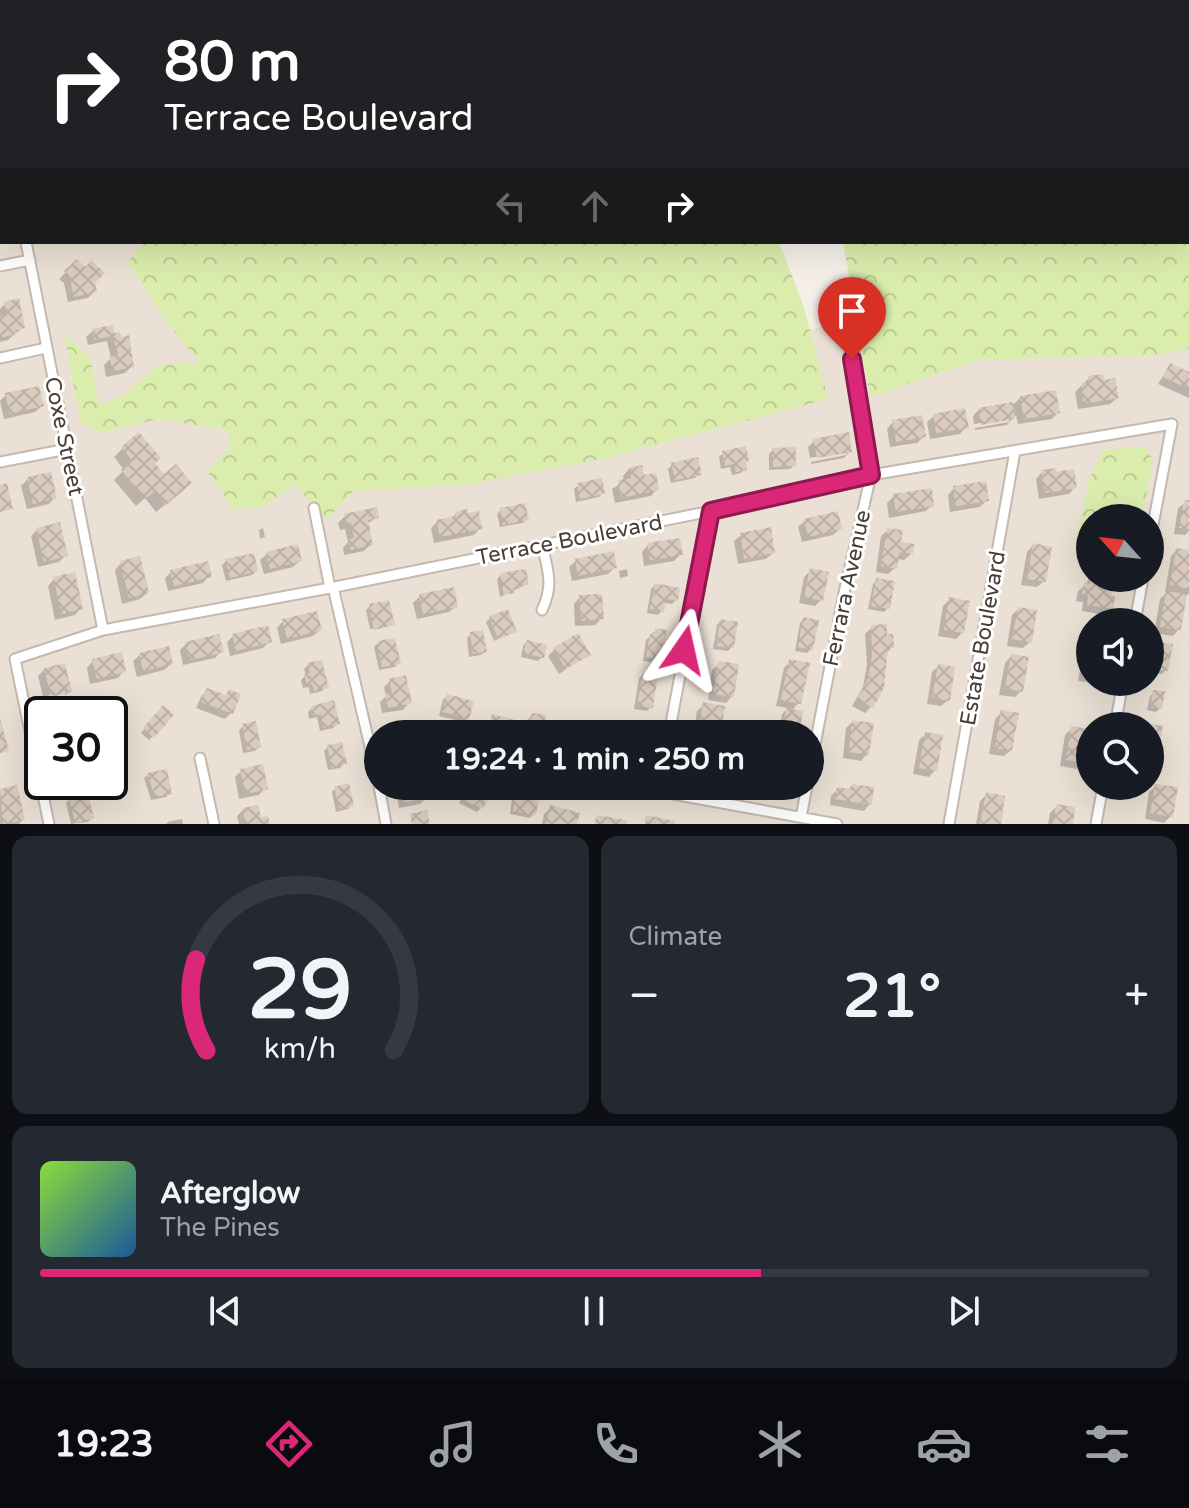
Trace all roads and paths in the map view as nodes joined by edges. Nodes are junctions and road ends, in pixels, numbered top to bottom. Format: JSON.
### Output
{"nodes":[{"id":1,"x":26,"y":244,"type":"edge"},
{"id":2,"x":30,"y":260,"type":"junction"},
{"id":3,"x":0,"y":266,"type":"edge"},
{"id":4,"x":46,"y":348,"type":"junction"},
{"id":5,"x":0,"y":358,"type":"edge"},
{"id":6,"x":852,"y":359,"type":"dead end"},
{"id":7,"x":67,"y":449,"type":"junction"},
{"id":8,"x":1015,"y":451,"type":"junction"},
{"id":9,"x":0,"y":462,"type":"edge"},
{"id":10,"x":871,"y":475,"type":"junction"},
{"id":11,"x":1157,"y":504,"type":"edge"},
{"id":12,"x":314,"y":508,"type":"dead end"},
{"id":13,"x":711,"y":511,"type":"junction"},
{"id":14,"x":542,"y":545,"type":"junction"},
{"id":15,"x":331,"y":587,"type":"junction"},
{"id":16,"x":542,"y":610,"type":"dead end"},
{"id":17,"x":103,"y":630,"type":"junction"},
{"id":18,"x":368,"y":720,"type":"edge"},
{"id":19,"x":672,"y":720,"type":"edge"},
{"id":20,"x":820,"y":720,"type":"edge"},
{"id":21,"x":200,"y":758,"type":"dead end"},
{"id":22,"x":381,"y":800,"type":"edge"},
{"id":23,"x":717,"y":800,"type":"edge"},
{"id":24,"x":804,"y":800,"type":"edge"},
{"id":25,"x":1100,"y":800,"type":"edge"},
{"id":26,"x":801,"y":817,"type":"junction"},
{"id":27,"x":49,"y":824,"type":"edge"},
{"id":28,"x":214,"y":824,"type":"edge"},
{"id":29,"x":386,"y":824,"type":"edge"},
{"id":30,"x":837,"y":824,"type":"edge"},
{"id":31,"x":949,"y":824,"type":"edge"},
{"id":32,"x":1096,"y":824,"type":"edge"}],
"edges":[{"from":1,"to":2,"type":"street","name":"Coxe Street"},
{"from":2,"to":3,"type":"street"},
{"from":2,"to":4,"type":"street","name":"Coxe Street"},
{"from":4,"to":5,"type":"street"},
{"from":4,"to":7,"type":"street","name":"Coxe Street"},
{"from":6,"to":10,"type":"street","name":"Ferrara Avenue"},
{"from":7,"to":9,"type":"street"},
{"from":7,"to":17,"type":"street","name":"Coxe Street"},
{"from":8,"to":10,"type":"street","name":"Terrace Boulevard"},
{"from":8,"to":11,"type":"street","name":"Terrace Boulevard"},
{"from":8,"to":31,"type":"street","name":"Estate Boulevard"},
{"from":10,"to":13,"type":"street","name":"Terrace Boulevard"},
{"from":10,"to":20,"type":"street","name":"Ferrara Avenue"},
{"from":12,"to":15,"type":"street"},
{"from":13,"to":14,"type":"street","name":"Terrace Boulevard"},
{"from":13,"to":19,"type":"street"},
{"from":14,"to":15,"type":"street","name":"Terrace Boulevard"},
{"from":14,"to":16,"type":"street"},
{"from":15,"to":17,"type":"street","name":"Terrace Boulevard"},
{"from":15,"to":18,"type":"street"},
{"from":17,"to":27,"type":"street","name":"Terrace Boulevard"},
{"from":21,"to":28,"type":"street"},
{"from":22,"to":29,"type":"street"},
{"from":23,"to":26,"type":"street"},
{"from":24,"to":26,"type":"street"},
{"from":25,"to":32,"type":"street"},
{"from":26,"to":30,"type":"street"}]}
